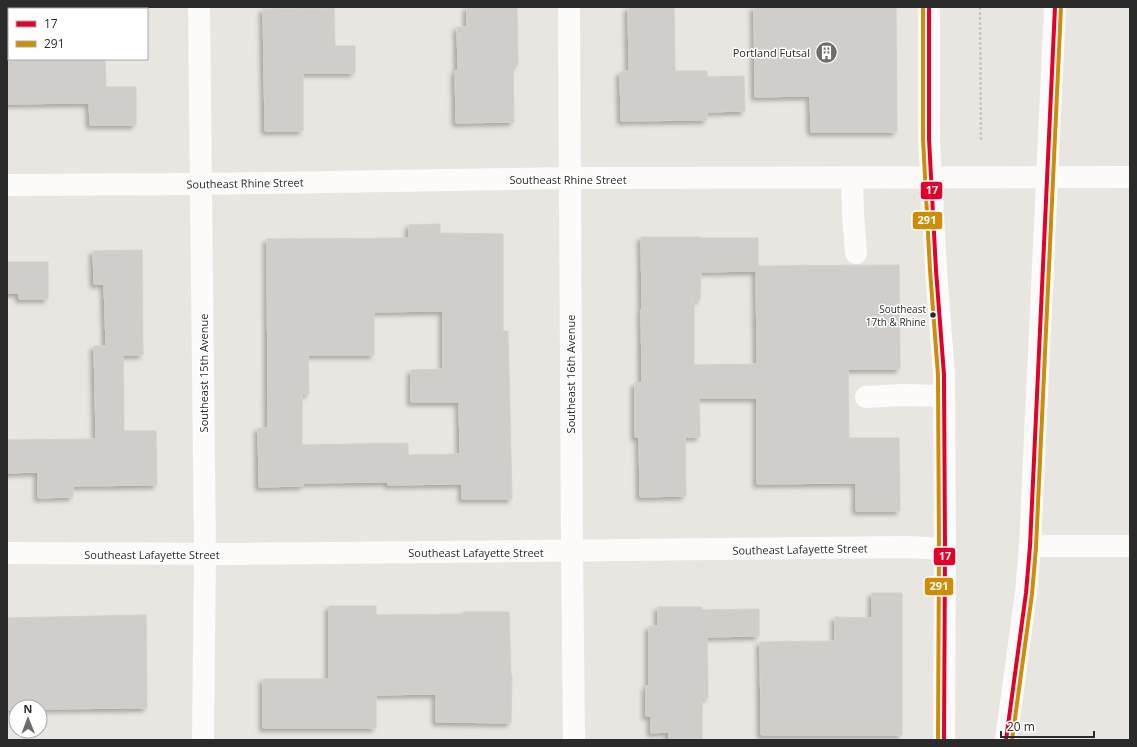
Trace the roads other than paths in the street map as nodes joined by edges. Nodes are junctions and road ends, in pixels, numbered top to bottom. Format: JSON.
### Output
{"nodes":[{"id":1,"x":199,"y":7,"type":"edge"},
{"id":2,"x":569,"y":7,"type":"edge"},
{"id":3,"x":929,"y":7,"type":"edge"},
{"id":4,"x":1054,"y":7,"type":"edge"},
{"id":5,"x":931,"y":177,"type":"junction"},
{"id":6,"x":1047,"y":177,"type":"junction"},
{"id":7,"x":1130,"y":177,"type":"edge"},
{"id":8,"x":569,"y":178,"type":"junction"},
{"id":9,"x":852,"y":178,"type":"junction"},
{"id":10,"x":201,"y":184,"type":"junction"},
{"id":11,"x":7,"y":185,"type":"edge"},
{"id":12,"x":856,"y":253,"type":"dead end"},
{"id":13,"x":866,"y":396,"type":"dead end"},
{"id":14,"x":944,"y":396,"type":"junction"},
{"id":15,"x":1030,"y":546,"type":"junction"},
{"id":16,"x":1130,"y":546,"type":"edge"},
{"id":17,"x":945,"y":549,"type":"junction"},
{"id":18,"x":572,"y":551,"type":"junction"},
{"id":19,"x":7,"y":553,"type":"edge"},
{"id":20,"x":204,"y":554,"type":"junction"},
{"id":21,"x":203,"y":740,"type":"edge"},
{"id":22,"x":574,"y":740,"type":"edge"},
{"id":23,"x":944,"y":740,"type":"edge"},
{"id":24,"x":1006,"y":740,"type":"edge"}],
"edges":[{"from":1,"to":10,"type":"street","name":"Southeast 15th Avenue"},
{"from":2,"to":8,"type":"street","name":"Southeast 16th Avenue"},
{"from":3,"to":5,"type":"street"},
{"from":4,"to":6,"type":"street"},
{"from":5,"to":6,"type":"street","name":"Southeast Rhine Street"},
{"from":5,"to":9,"type":"street","name":"Southeast Rhine Street"},
{"from":5,"to":14,"type":"street"},
{"from":6,"to":7,"type":"street","name":"Southeast Rhine Street"},
{"from":6,"to":15,"type":"street"},
{"from":8,"to":9,"type":"street","name":"Southeast Rhine Street"},
{"from":8,"to":10,"type":"street","name":"Southeast Rhine Street"},
{"from":8,"to":18,"type":"street","name":"Southeast 16th Avenue"},
{"from":9,"to":12,"type":"street"},
{"from":10,"to":11,"type":"street","name":"Southeast Rhine Street"},
{"from":10,"to":20,"type":"street","name":"Southeast 15th Avenue"},
{"from":13,"to":14,"type":"street"},
{"from":14,"to":17,"type":"street"},
{"from":15,"to":16,"type":"street"},
{"from":15,"to":24,"type":"street"},
{"from":17,"to":18,"type":"street","name":"Southeast Lafayette Street"},
{"from":17,"to":23,"type":"street"},
{"from":18,"to":20,"type":"street","name":"Southeast Lafayette Street"},
{"from":18,"to":22,"type":"street","name":"Southeast 16th Avenue"},
{"from":19,"to":20,"type":"street","name":"Southeast Lafayette Street"},
{"from":20,"to":21,"type":"street","name":"Southeast 15th Avenue"}]}
